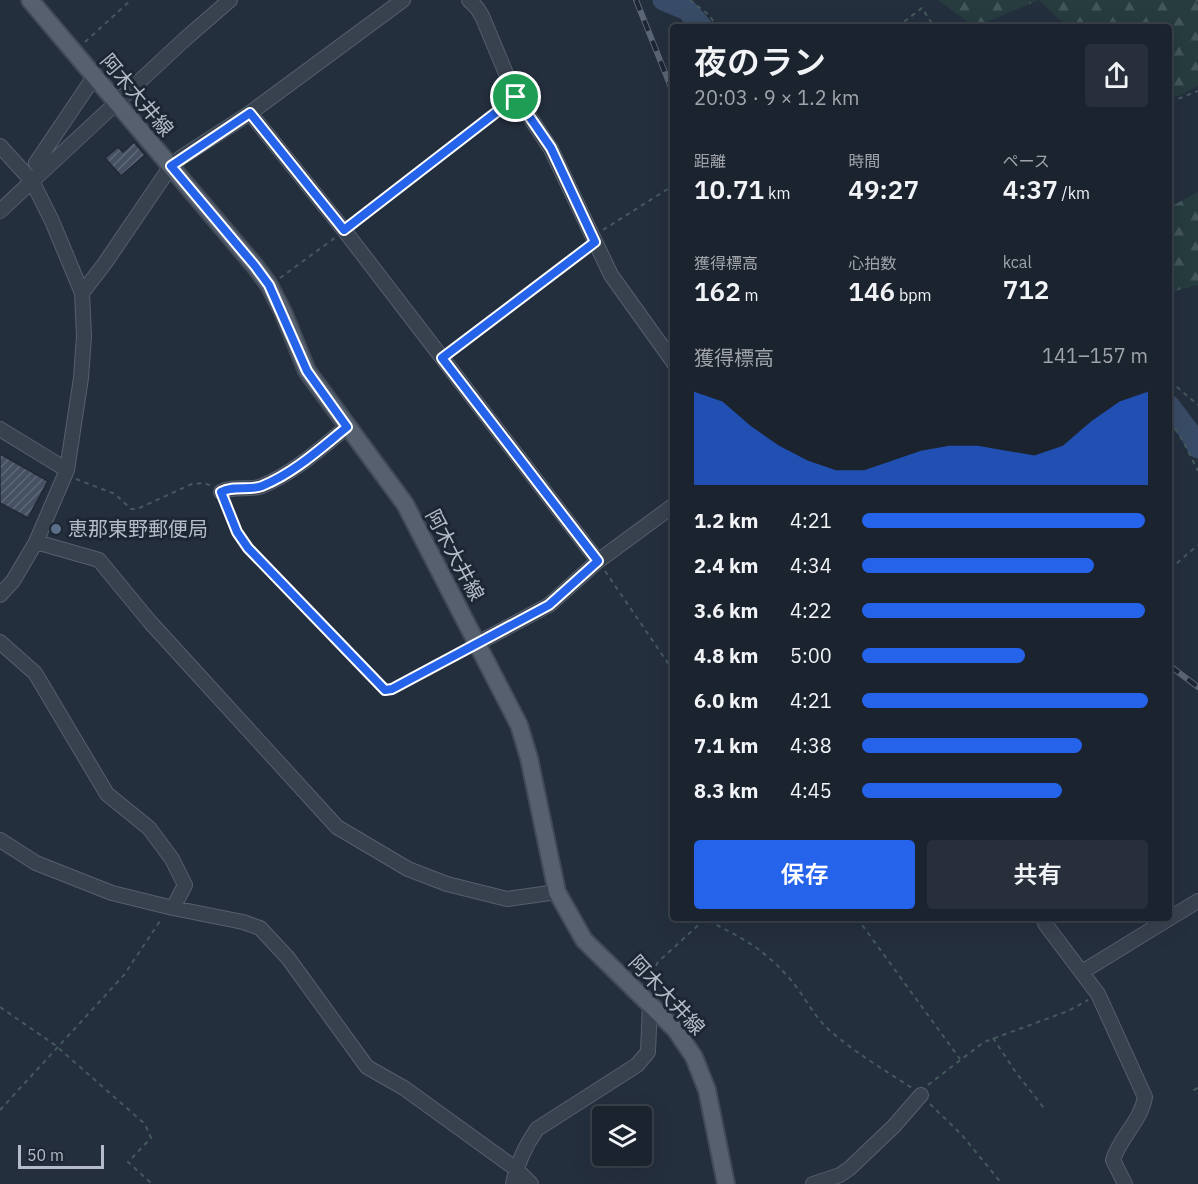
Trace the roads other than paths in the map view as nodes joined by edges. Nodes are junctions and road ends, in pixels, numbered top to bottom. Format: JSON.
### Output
{"nodes":[{"id":1,"x":30,"y":0,"type":"edge"},
{"id":2,"x":230,"y":0,"type":"edge"},
{"id":3,"x":403,"y":0,"type":"edge"},
{"id":4,"x":469,"y":0,"type":"edge"},
{"id":5,"x":94,"y":77,"type":"junction"},
{"id":6,"x":117,"y":103,"type":"junction"},
{"id":7,"x":250,"y":113,"type":"junction"},
{"id":8,"x":0,"y":146,"type":"edge"},
{"id":9,"x":171,"y":166,"type":"junction"},
{"id":10,"x":37,"y":176,"type":"junction"},
{"id":11,"x":0,"y":211,"type":"edge"},
{"id":12,"x":82,"y":293,"type":"junction"},
{"id":13,"x":670,"y":357,"type":"edge"},
{"id":14,"x":347,"y":427,"type":"junction"},
{"id":15,"x":0,"y":429,"type":"edge"},
{"id":16,"x":71,"y":444,"type":"junction"},
{"id":17,"x":47,"y":458,"type":"junction"},
{"id":18,"x":66,"y":473,"type":"junction"},
{"id":19,"x":221,"y":492,"type":"road end"},
{"id":20,"x":670,"y":508,"type":"edge"},
{"id":21,"x":36,"y":542,"type":"junction"},
{"id":22,"x":598,"y":561,"type":"junction"},
{"id":23,"x":0,"y":595,"type":"edge"},
{"id":24,"x":0,"y":642,"type":"edge"},
{"id":25,"x":478,"y":643,"type":"junction"},
{"id":26,"x":0,"y":840,"type":"edge"},
{"id":27,"x":557,"y":892,"type":"junction"},
{"id":28,"x":1198,"y":901,"type":"edge"},
{"id":29,"x":173,"y":908,"type":"junction"},
{"id":30,"x":1172,"y":917,"type":"edge"},
{"id":31,"x":1044,"y":921,"type":"edge"},
{"id":32,"x":1165,"y":921,"type":"edge"},
{"id":33,"x":1082,"y":972,"type":"junction"},
{"id":34,"x":645,"y":1000,"type":"junction"},
{"id":35,"x":921,"y":1094,"type":"road end"},
{"id":36,"x":516,"y":1169,"type":"junction"},
{"id":37,"x":513,"y":1184,"type":"edge"},
{"id":38,"x":531,"y":1184,"type":"edge"},
{"id":39,"x":726,"y":1184,"type":"edge"},
{"id":40,"x":813,"y":1184,"type":"edge"},
{"id":41,"x":1125,"y":1184,"type":"edge"}],
"edges":[{"from":1,"to":5,"type":"main road","name":"阿木大井線"},
{"from":2,"to":6,"type":"street"},
{"from":3,"to":7,"type":"street"},
{"from":4,"to":13,"type":"street"},
{"from":5,"to":6,"type":"main road","name":"阿木大井線"},
{"from":5,"to":10,"type":"street"},
{"from":6,"to":9,"type":"main road","name":"阿木大井線"},
{"from":6,"to":10,"type":"street"},
{"from":7,"to":9,"type":"street"},
{"from":7,"to":22,"type":"street"},
{"from":8,"to":10,"type":"street"},
{"from":9,"to":12,"type":"street"},
{"from":9,"to":14,"type":"main road","name":"阿木大井線"},
{"from":10,"to":11,"type":"street"},
{"from":10,"to":12,"type":"street"},
{"from":12,"to":16,"type":"street"},
{"from":14,"to":19,"type":"street"},
{"from":14,"to":25,"type":"main road","name":"阿木大井線"},
{"from":15,"to":17,"type":"street"},
{"from":16,"to":17,"type":"street"},
{"from":16,"to":18,"type":"street"},
{"from":17,"to":18,"type":"street"},
{"from":18,"to":21,"type":"street"},
{"from":20,"to":22,"type":"street"},
{"from":21,"to":23,"type":"street"},
{"from":21,"to":27,"type":"street"},
{"from":22,"to":25,"type":"street"},
{"from":24,"to":29,"type":"street"},
{"from":25,"to":27,"type":"main road","name":"阿木大井線"},
{"from":26,"to":29,"type":"street"},
{"from":27,"to":34,"type":"main road","name":"阿木大井線"},
{"from":28,"to":30,"type":"street"},
{"from":29,"to":36,"type":"street"},
{"from":31,"to":33,"type":"street"},
{"from":32,"to":33,"type":"street"},
{"from":33,"to":41,"type":"street"},
{"from":34,"to":36,"type":"street"},
{"from":34,"to":39,"type":"main road","name":"阿木大井線"},
{"from":35,"to":40,"type":"street"},
{"from":36,"to":37,"type":"street"},
{"from":36,"to":38,"type":"street"}]}
